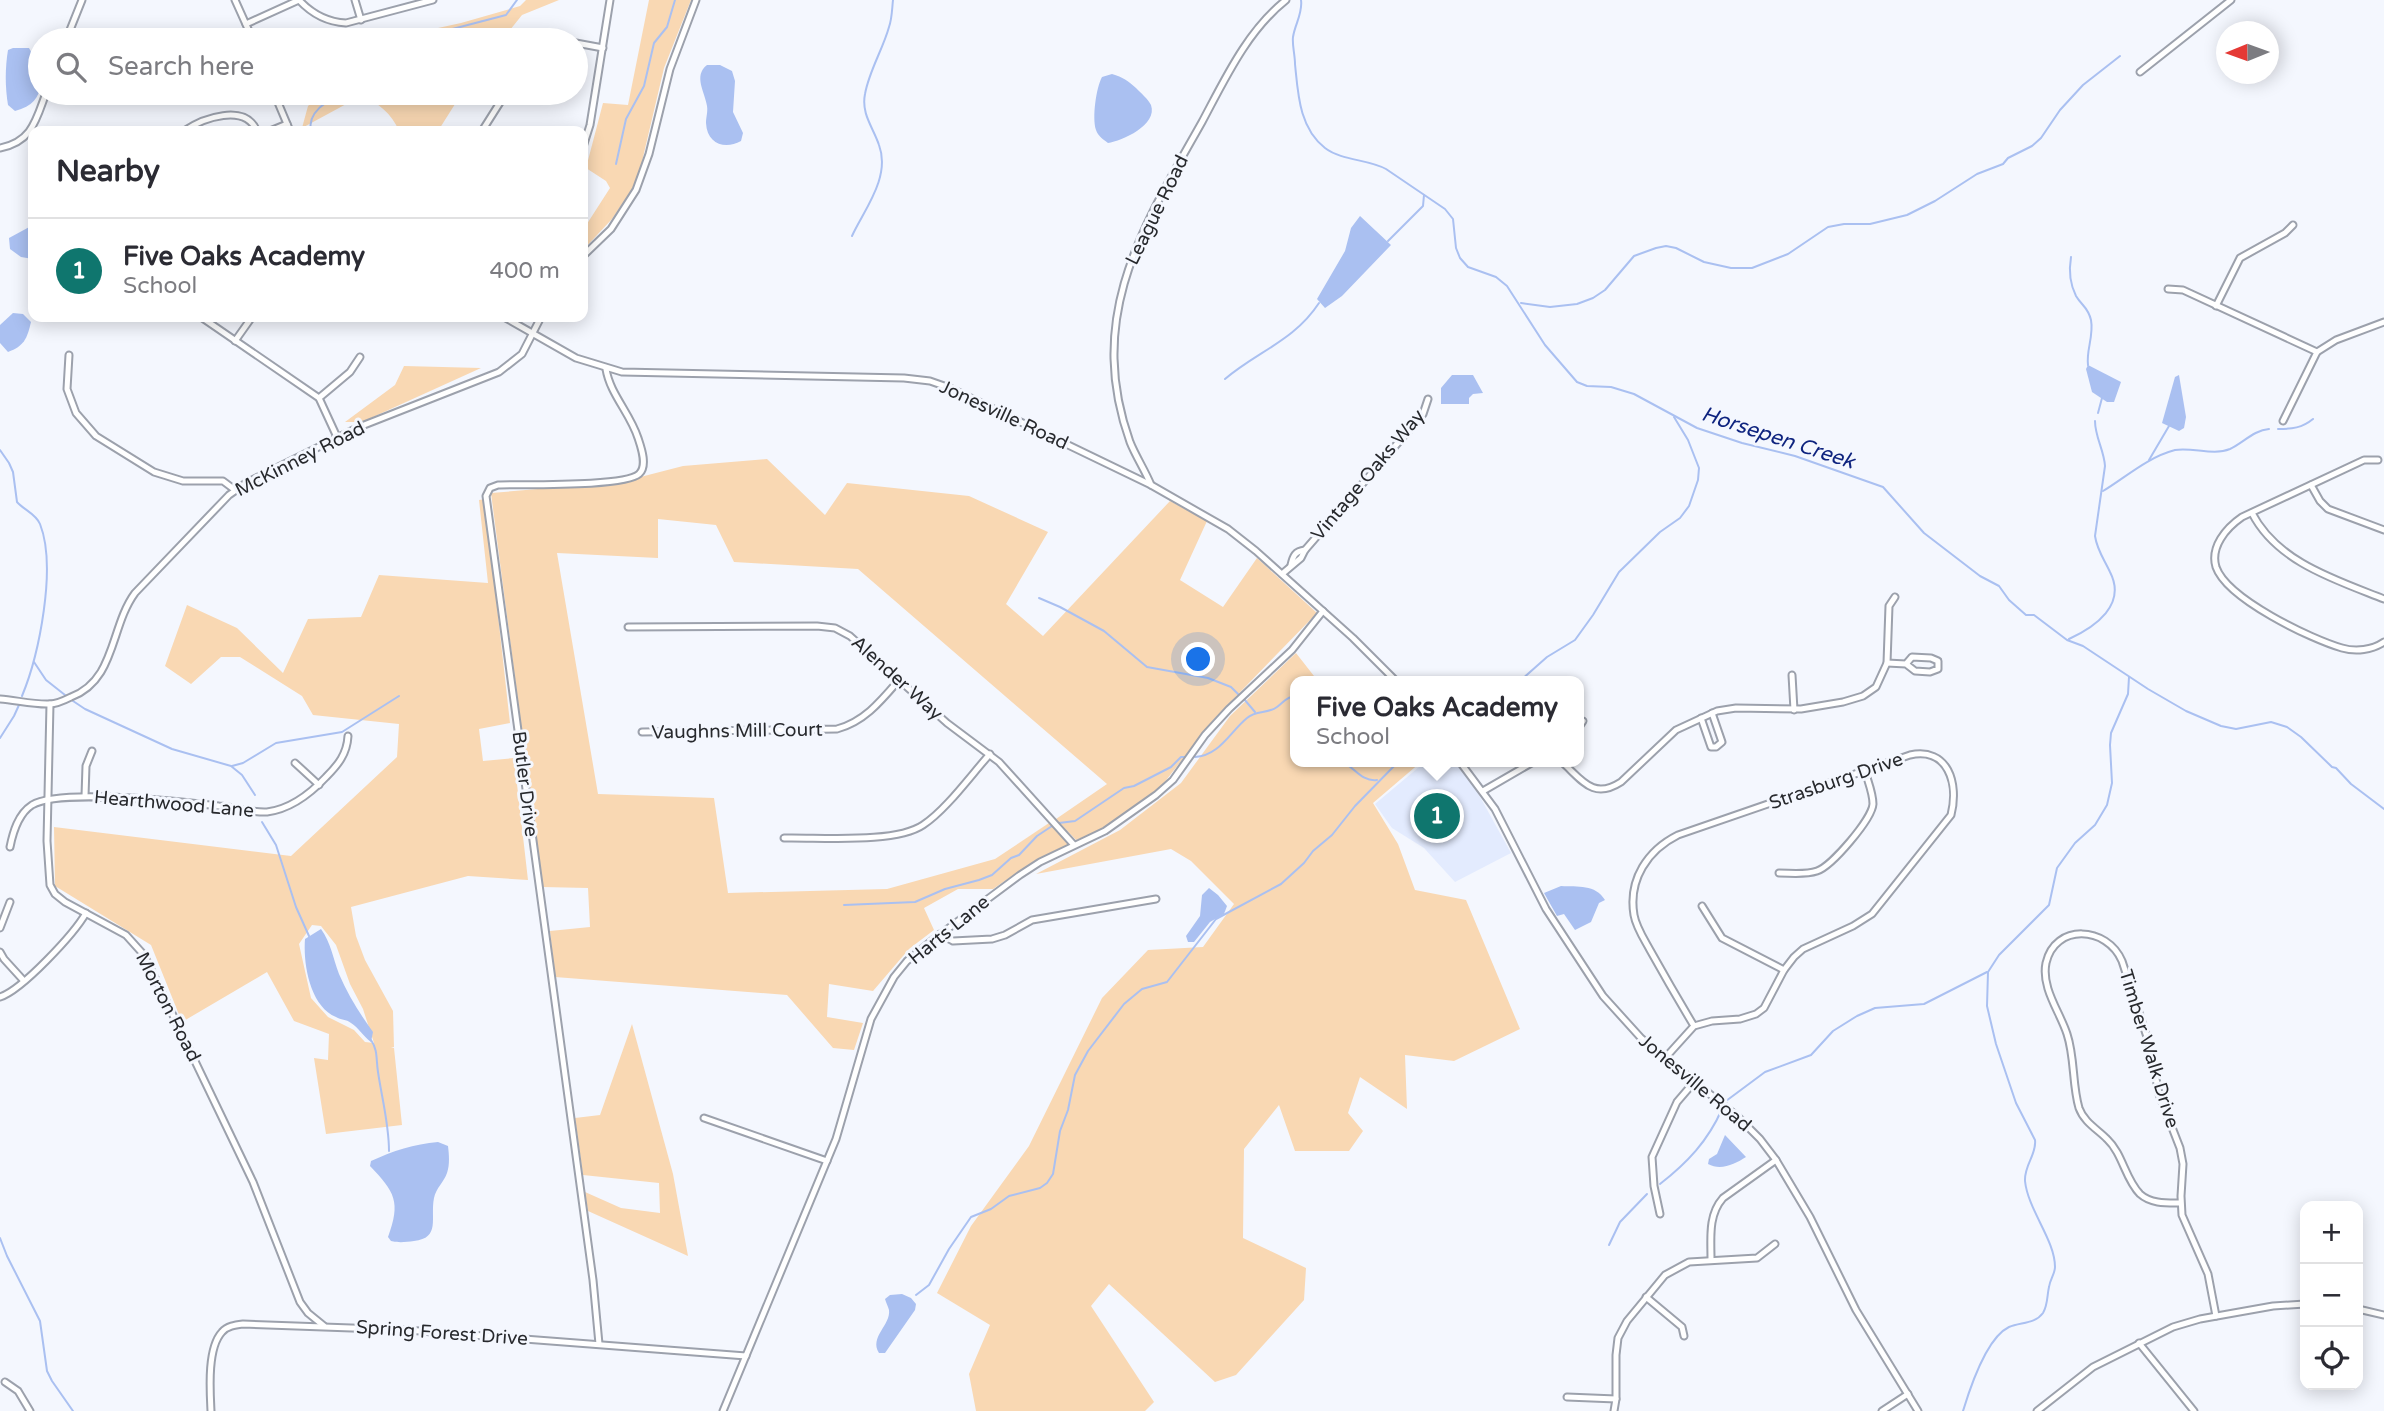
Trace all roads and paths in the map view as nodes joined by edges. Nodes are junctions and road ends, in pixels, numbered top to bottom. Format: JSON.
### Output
{"nodes":[{"id":1,"x":73,"y":0,"type":"edge"},
{"id":2,"x":235,"y":0,"type":"edge"},
{"id":3,"x":355,"y":0,"type":"edge"},
{"id":4,"x":433,"y":0,"type":"edge"},
{"id":5,"x":610,"y":0,"type":"edge"},
{"id":6,"x":696,"y":0,"type":"edge"},
{"id":7,"x":1286,"y":0,"type":"edge"},
{"id":8,"x":2231,"y":0,"type":"edge"},
{"id":9,"x":81,"y":1,"type":"edge"},
{"id":10,"x":415,"y":2,"type":"edge"},
{"id":11,"x":361,"y":20,"type":"junction"},
{"id":12,"x":246,"y":24,"type":"junction"},
{"id":13,"x":71,"y":28,"type":"edge"},
{"id":14,"x":248,"y":28,"type":"edge"},
{"id":15,"x":588,"y":45,"type":"edge"},
{"id":16,"x":603,"y":48,"type":"junction"},
{"id":17,"x":2140,"y":72,"type":"dead end"},
{"id":18,"x":41,"y":105,"type":"edge"},
{"id":19,"x":279,"y":105,"type":"edge"},
{"id":20,"x":498,"y":105,"type":"edge"},
{"id":21,"x":287,"y":124,"type":"joint"},
{"id":22,"x":33,"y":126,"type":"edge"},
{"id":23,"x":191,"y":126,"type":"edge"},
{"id":24,"x":253,"y":126,"type":"edge"},
{"id":25,"x":282,"y":126,"type":"edge"},
{"id":26,"x":485,"y":126,"type":"edge"},
{"id":27,"x":588,"y":131,"type":"edge"},
{"id":28,"x":28,"y":133,"type":"edge"},
{"id":29,"x":0,"y":148,"type":"edge"},
{"id":30,"x":2293,"y":225,"type":"dead end"},
{"id":31,"x":588,"y":251,"type":"edge"},
{"id":32,"x":2168,"y":289,"type":"dead end"},
{"id":33,"x":2216,"y":306,"type":"junction"},
{"id":34,"x":208,"y":322,"type":"edge"},
{"id":35,"x":248,"y":322,"type":"edge"},
{"id":36,"x":513,"y":322,"type":"edge"},
{"id":37,"x":539,"y":322,"type":"edge"},
{"id":38,"x":2384,"y":322,"type":"edge"},
{"id":39,"x":534,"y":334,"type":"junction"},
{"id":40,"x":235,"y":341,"type":"junction"},
{"id":41,"x":2317,"y":352,"type":"junction"},
{"id":42,"x":69,"y":355,"type":"dead end"},
{"id":43,"x":360,"y":357,"type":"dead end"},
{"id":44,"x":606,"y":369,"type":"junction"},
{"id":45,"x":319,"y":398,"type":"junction"},
{"id":46,"x":1428,"y":399,"type":"dead end"},
{"id":47,"x":2283,"y":421,"type":"dead end"},
{"id":48,"x":337,"y":437,"type":"junction"},
{"id":49,"x":2378,"y":460,"type":"dead end"},
{"id":50,"x":1151,"y":485,"type":"junction"},
{"id":51,"x":2312,"y":485,"type":"junction"},
{"id":52,"x":235,"y":490,"type":"junction"},
{"id":53,"x":2252,"y":513,"type":"junction"},
{"id":54,"x":2384,"y":530,"type":"edge"},
{"id":55,"x":1282,"y":575,"type":"junction"},
{"id":56,"x":1895,"y":597,"type":"dead end"},
{"id":57,"x":2384,"y":599,"type":"edge"},
{"id":58,"x":1323,"y":611,"type":"junction"},
{"id":59,"x":628,"y":627,"type":"dead end"},
{"id":60,"x":2384,"y":642,"type":"edge"},
{"id":61,"x":1887,"y":663,"type":"junction"},
{"id":62,"x":1906,"y":664,"type":"junction"},
{"id":63,"x":1792,"y":675,"type":"dead end"},
{"id":64,"x":1391,"y":676,"type":"edge"},
{"id":65,"x":899,"y":680,"type":"junction"},
{"id":66,"x":0,"y":699,"type":"edge"},
{"id":67,"x":50,"y":704,"type":"junction"},
{"id":68,"x":1794,"y":710,"type":"junction"},
{"id":69,"x":1712,"y":713,"type":"junction"},
{"id":70,"x":1701,"y":718,"type":"junction"},
{"id":71,"x":642,"y":732,"type":"dead end"},
{"id":72,"x":348,"y":736,"type":"dead end"},
{"id":73,"x":92,"y":751,"type":"dead end"},
{"id":74,"x":990,"y":754,"type":"junction"},
{"id":75,"x":295,"y":763,"type":"dead end"},
{"id":76,"x":1464,"y":767,"type":"edge"},
{"id":77,"x":1524,"y":767,"type":"edge"},
{"id":78,"x":1567,"y":767,"type":"edge"},
{"id":79,"x":1865,"y":771,"type":"junction"},
{"id":80,"x":319,"y":785,"type":"junction"},
{"id":81,"x":1483,"y":791,"type":"junction"},
{"id":82,"x":85,"y":796,"type":"junction"},
{"id":83,"x":48,"y":800,"type":"junction"},
{"id":84,"x":784,"y":838,"type":"dead end"},
{"id":85,"x":1074,"y":845,"type":"junction"},
{"id":86,"x":10,"y":847,"type":"dead end"},
{"id":87,"x":1779,"y":873,"type":"dead end"},
{"id":88,"x":1156,"y":899,"type":"dead end"},
{"id":89,"x":10,"y":902,"type":"dead end"},
{"id":90,"x":1702,"y":906,"type":"dead end"},
{"id":91,"x":86,"y":913,"type":"junction"},
{"id":92,"x":0,"y":928,"type":"edge"},
{"id":93,"x":940,"y":934,"type":"junction"},
{"id":94,"x":0,"y":953,"type":"edge"},
{"id":95,"x":1784,"y":970,"type":"junction"},
{"id":96,"x":24,"y":981,"type":"junction"},
{"id":97,"x":0,"y":997,"type":"edge"},
{"id":98,"x":1694,"y":1026,"type":"junction"},
{"id":99,"x":1666,"y":1057,"type":"junction"},
{"id":100,"x":1695,"y":1081,"type":"junction"},
{"id":101,"x":704,"y":1118,"type":"dead end"},
{"id":102,"x":1776,"y":1160,"type":"junction"},
{"id":103,"x":827,"y":1161,"type":"junction"},
{"id":104,"x":2181,"y":1203,"type":"junction"},
{"id":105,"x":1660,"y":1214,"type":"dead end"},
{"id":106,"x":1774,"y":1244,"type":"dead end"},
{"id":107,"x":1711,"y":1259,"type":"junction"},
{"id":108,"x":1646,"y":1297,"type":"junction"},
{"id":109,"x":2300,"y":1304,"type":"edge"},
{"id":110,"x":2363,"y":1310,"type":"edge"},
{"id":111,"x":2384,"y":1315,"type":"edge"},
{"id":112,"x":2216,"y":1316,"type":"junction"},
{"id":113,"x":324,"y":1326,"type":"junction"},
{"id":114,"x":1684,"y":1336,"type":"dead end"},
{"id":115,"x":598,"y":1343,"type":"junction"},
{"id":116,"x":2139,"y":1343,"type":"junction"},
{"id":117,"x":746,"y":1356,"type":"junction"},
{"id":118,"x":5,"y":1382,"type":"dead end"},
{"id":119,"x":1908,"y":1394,"type":"junction"},
{"id":120,"x":1567,"y":1397,"type":"dead end"},
{"id":121,"x":1616,"y":1399,"type":"junction"},
{"id":122,"x":30,"y":1411,"type":"edge"},
{"id":123,"x":211,"y":1411,"type":"edge"},
{"id":124,"x":723,"y":1411,"type":"edge"},
{"id":125,"x":1614,"y":1411,"type":"edge"},
{"id":126,"x":1882,"y":1411,"type":"edge"},
{"id":127,"x":1918,"y":1411,"type":"edge"},
{"id":128,"x":2037,"y":1411,"type":"edge"},
{"id":129,"x":2194,"y":1411,"type":"edge"}],
"edges":[{"from":1,"to":9,"type":"street"},
{"from":2,"to":12,"type":"street"},
{"from":3,"to":11,"type":"street"},
{"from":4,"to":10,"type":"street"},
{"from":5,"to":16,"type":"street"},
{"from":6,"to":31,"type":"street"},
{"from":7,"to":50,"type":"street","name":"League Road"},
{"from":8,"to":17,"type":"street"},
{"from":9,"to":13,"type":"street"},
{"from":10,"to":11,"type":"street"},
{"from":11,"to":12,"type":"street"},
{"from":12,"to":14,"type":"street"},
{"from":15,"to":16,"type":"street"},
{"from":16,"to":27,"type":"street"},
{"from":18,"to":22,"type":"street"},
{"from":19,"to":21,"type":"street"},
{"from":20,"to":26,"type":"street"},
{"from":21,"to":25,"type":"street"},
{"from":23,"to":24,"type":"street"},
{"from":28,"to":29,"type":"street"},
{"from":30,"to":33,"type":"street"},
{"from":32,"to":33,"type":"street"},
{"from":33,"to":41,"type":"street"},
{"from":34,"to":40,"type":"street"},
{"from":35,"to":40,"type":"street"},
{"from":36,"to":39,"type":"street","name":"Jonesville Road"},
{"from":37,"to":39,"type":"street","name":"McKinney Road"},
{"from":38,"to":41,"type":"street"},
{"from":39,"to":44,"type":"street","name":"Jonesville Road"},
{"from":39,"to":48,"type":"street","name":"McKinney Road"},
{"from":40,"to":45,"type":"street"},
{"from":41,"to":47,"type":"street"},
{"from":42,"to":52,"type":"street"},
{"from":43,"to":45,"type":"street"},
{"from":44,"to":50,"type":"street","name":"Jonesville Road"},
{"from":44,"to":115,"type":"street","name":"Butler Drive"},
{"from":45,"to":48,"type":"street"},
{"from":46,"to":55,"type":"street","name":"Vintage Oaks Way"},
{"from":48,"to":52,"type":"street","name":"McKinney Road"},
{"from":49,"to":51,"type":"street"},
{"from":50,"to":55,"type":"street","name":"Jonesville Road"},
{"from":51,"to":53,"type":"street"},
{"from":51,"to":54,"type":"street"},
{"from":52,"to":67,"type":"street","name":"McKinney Road"},
{"from":53,"to":57,"type":"street"},
{"from":53,"to":60,"type":"street"},
{"from":55,"to":58,"type":"street","name":"Jonesville Road"},
{"from":56,"to":61,"type":"street"},
{"from":58,"to":64,"type":"street","name":"Jonesville Road"},
{"from":58,"to":85,"type":"street","name":"Harts Lane"},
{"from":59,"to":65,"type":"street","name":"Alender Way"},
{"from":61,"to":62,"type":"street"},
{"from":61,"to":68,"type":"street"},
{"from":62,"to":62,"type":"street"},
{"from":63,"to":68,"type":"street"},
{"from":65,"to":71,"type":"street","name":"Vaughns Mill Court"},
{"from":65,"to":74,"type":"street","name":"Alender Way"},
{"from":66,"to":67,"type":"street","name":"McKinney Road"},
{"from":67,"to":83,"type":"street","name":"Morton Road"},
{"from":68,"to":69,"type":"street"},
{"from":69,"to":70,"type":"street"},
{"from":69,"to":70,"type":"street"},
{"from":70,"to":78,"type":"street"},
{"from":72,"to":80,"type":"street","name":"Hearthwood Lane"},
{"from":73,"to":82,"type":"street"},
{"from":74,"to":84,"type":"street"},
{"from":74,"to":85,"type":"street","name":"Alender Way"},
{"from":75,"to":80,"type":"street"},
{"from":76,"to":81,"type":"street","name":"Jonesville Road"},
{"from":77,"to":81,"type":"street"},
{"from":79,"to":87,"type":"street"},
{"from":79,"to":95,"type":"street","name":"Strasburg Drive"},
{"from":79,"to":98,"type":"street","name":"Strasburg Drive"},
{"from":80,"to":82,"type":"street","name":"Hearthwood Lane"},
{"from":81,"to":99,"type":"street","name":"Jonesville Road"},
{"from":82,"to":83,"type":"street","name":"Hearthwood Lane"},
{"from":83,"to":86,"type":"street"},
{"from":83,"to":91,"type":"street","name":"Morton Road"},
{"from":85,"to":93,"type":"street","name":"Harts Lane"},
{"from":88,"to":93,"type":"street"},
{"from":89,"to":92,"type":"street"},
{"from":90,"to":95,"type":"street"},
{"from":91,"to":96,"type":"street"},
{"from":91,"to":113,"type":"street","name":"Morton Road"},
{"from":93,"to":103,"type":"street","name":"Harts Lane"},
{"from":94,"to":96,"type":"street"},
{"from":95,"to":98,"type":"street","name":"Strasburg Drive"},
{"from":96,"to":97,"type":"street"},
{"from":98,"to":99,"type":"street"},
{"from":99,"to":100,"type":"street","name":"Jonesville Road"},
{"from":100,"to":102,"type":"street","name":"Jonesville Road"},
{"from":100,"to":105,"type":"street"},
{"from":101,"to":103,"type":"street"},
{"from":102,"to":107,"type":"street"},
{"from":102,"to":119,"type":"street","name":"Jonesville Road"},
{"from":103,"to":117,"type":"street","name":"Harts Lane"},
{"from":104,"to":104,"type":"street","name":"Timber Walk Drive"},
{"from":104,"to":112,"type":"street","name":"Timber Walk Drive"},
{"from":106,"to":107,"type":"street"},
{"from":107,"to":108,"type":"street"},
{"from":108,"to":114,"type":"street"},
{"from":108,"to":121,"type":"street"},
{"from":109,"to":112,"type":"street"},
{"from":110,"to":111,"type":"street"},
{"from":112,"to":116,"type":"street"},
{"from":113,"to":115,"type":"street","name":"Spring Forest Drive"},
{"from":113,"to":123,"type":"street","name":"Spring Forest Drive"},
{"from":115,"to":117,"type":"street","name":"Spring Forest Drive"},
{"from":116,"to":128,"type":"street"},
{"from":116,"to":129,"type":"street"},
{"from":117,"to":124,"type":"street","name":"Harts Lane"},
{"from":118,"to":122,"type":"street"},
{"from":119,"to":126,"type":"street"},
{"from":119,"to":127,"type":"street","name":"Jonesville Road"},
{"from":120,"to":121,"type":"street"},
{"from":121,"to":125,"type":"street"}]}
